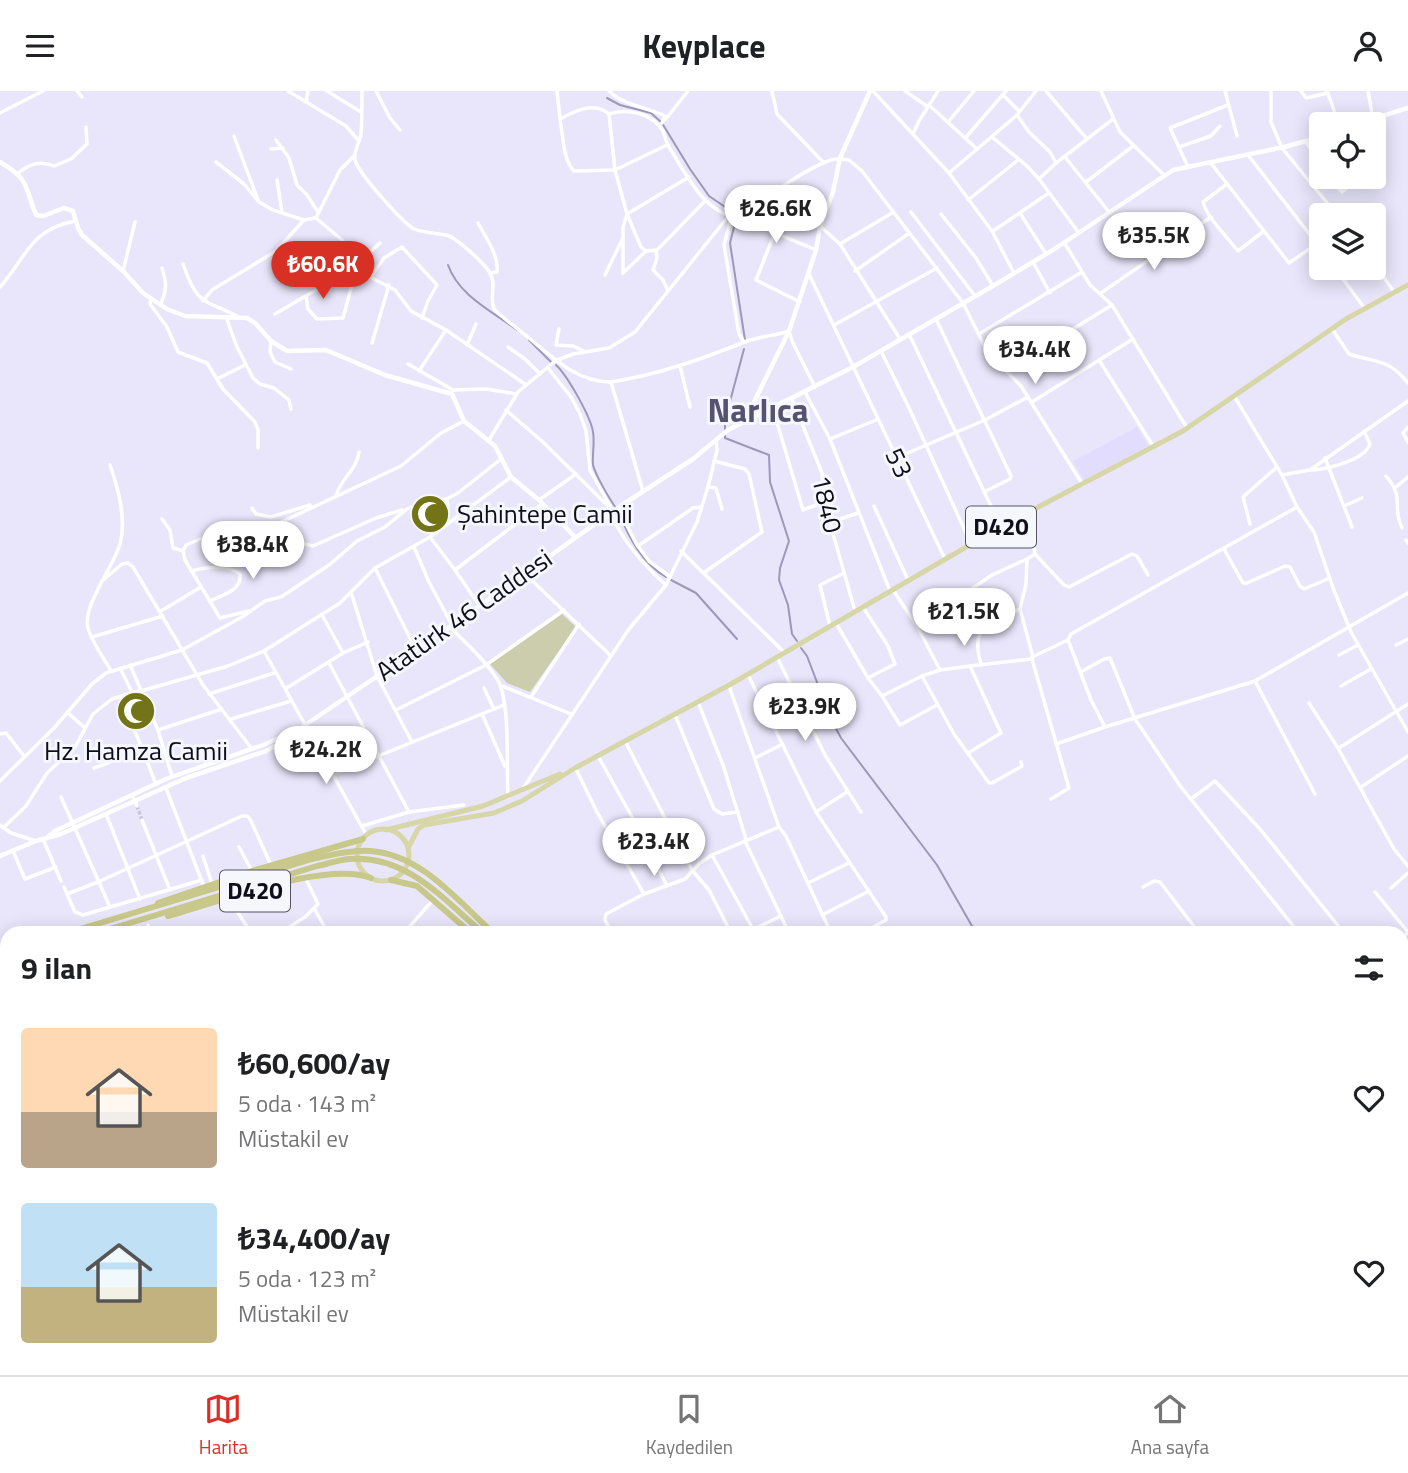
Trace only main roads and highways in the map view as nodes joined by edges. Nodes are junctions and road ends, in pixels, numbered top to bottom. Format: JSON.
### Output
{"nodes":[{"id":1,"x":1408,"y":285,"type":"edge"},
{"id":2,"x":588,"y":761,"type":"junction"},
{"id":3,"x":386,"y":830,"type":"junction"},
{"id":4,"x":365,"y":837,"type":"junction"},
{"id":5,"x":408,"y":848,"type":"junction"},
{"id":6,"x":371,"y":878,"type":"junction"},
{"id":7,"x":391,"y":880,"type":"junction"},
{"id":8,"x":224,"y":890,"type":"junction"},
{"id":9,"x":139,"y":916,"type":"junction"},
{"id":10,"x":97,"y":926,"type":"edge"},
{"id":11,"x":114,"y":926,"type":"edge"},
{"id":12,"x":459,"y":926,"type":"edge"},
{"id":13,"x":475,"y":926,"type":"edge"},
{"id":14,"x":485,"y":926,"type":"edge"}],
"edges":[{"from":1,"to":2,"type":"main road","number":"D420"},
{"from":2,"to":3,"type":"main road","number":"D420"},
{"from":2,"to":5,"type":"main road","number":"D420"},
{"from":3,"to":4,"type":"main road"},
{"from":3,"to":5,"type":"main road"},
{"from":4,"to":6,"type":"main road"},
{"from":4,"to":9,"type":"highway","number":"D420"},
{"from":5,"to":7,"type":"main road"},
{"from":6,"to":7,"type":"main road"},
{"from":6,"to":9,"type":"highway","number":"D420"},
{"from":7,"to":12,"type":"highway"},
{"from":8,"to":9,"type":"highway"},
{"from":8,"to":13,"type":"highway"},
{"from":8,"to":14,"type":"highway"},
{"from":9,"to":10,"type":"highway","number":"D420"},
{"from":9,"to":11,"type":"highway","number":"D420"}]}
